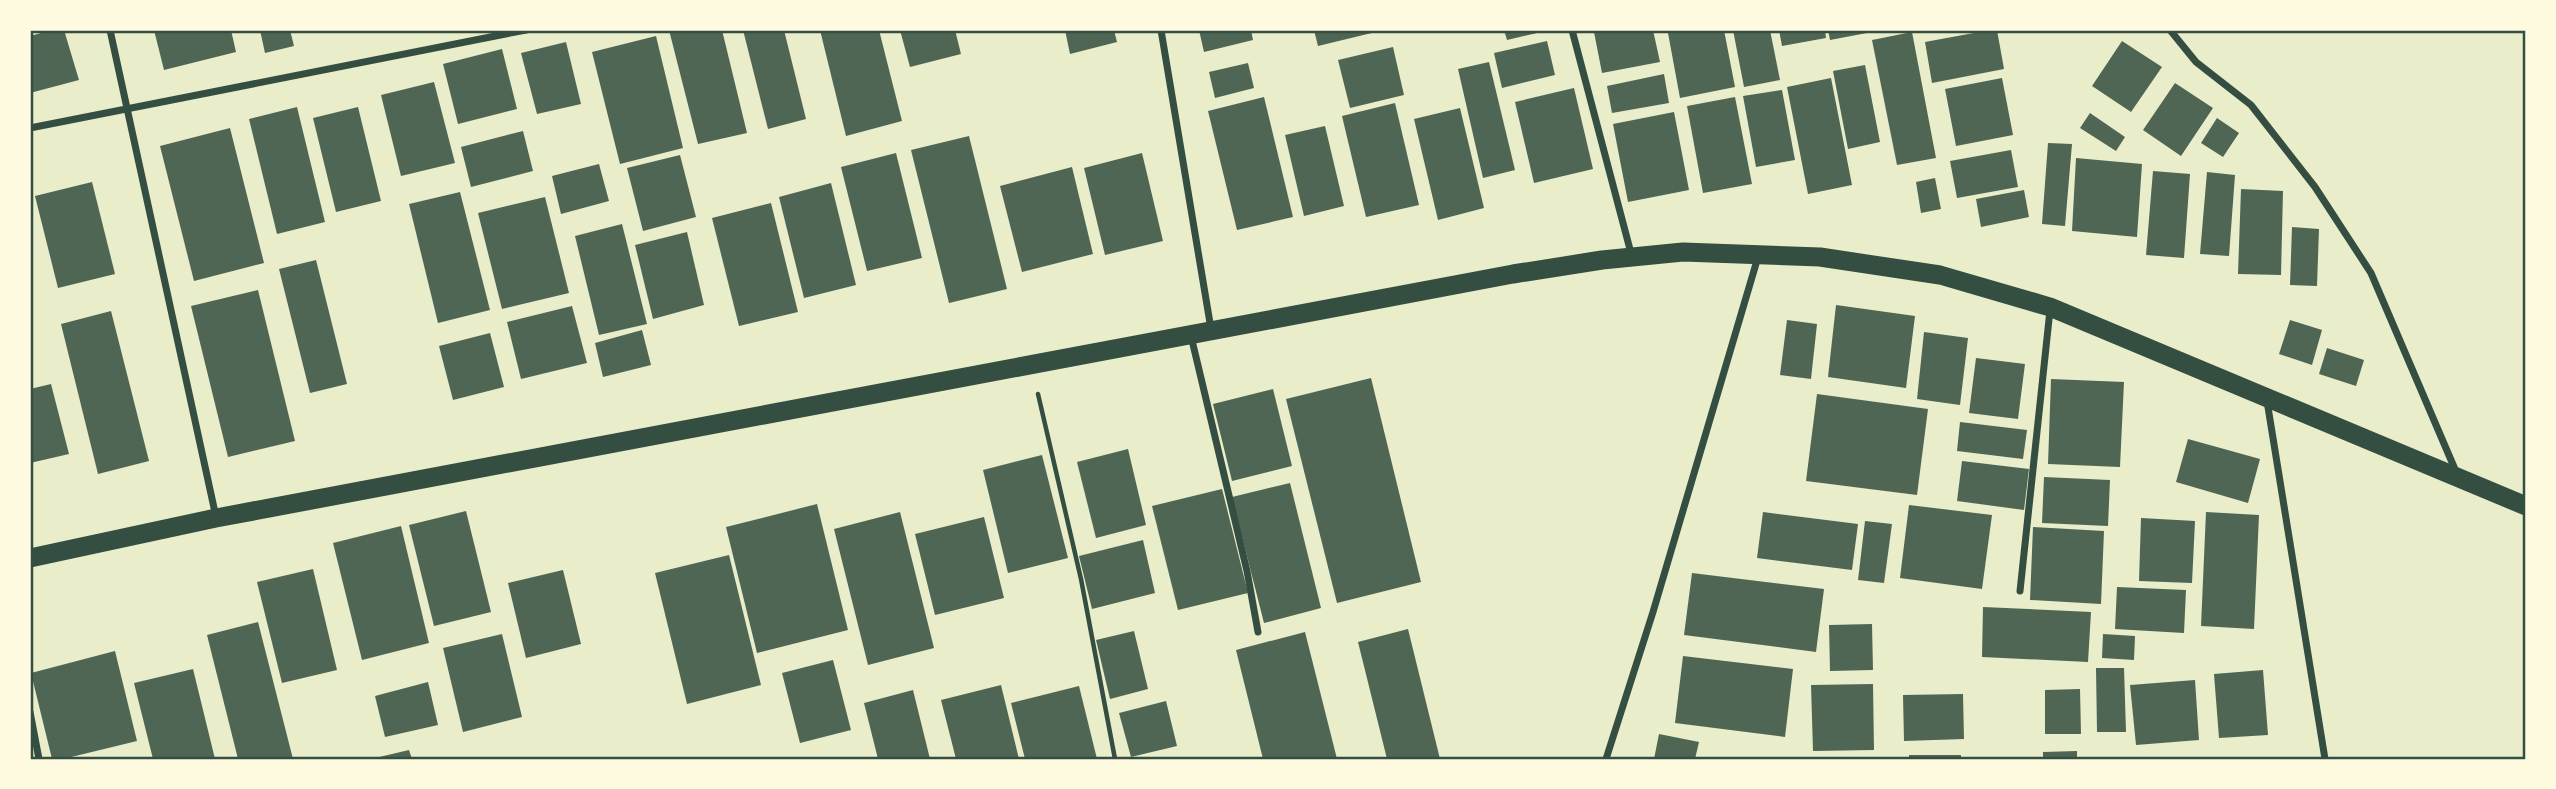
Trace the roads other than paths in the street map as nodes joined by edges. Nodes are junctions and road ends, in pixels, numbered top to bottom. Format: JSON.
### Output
{"nodes":[{"id":1,"x":110,"y":30,"type":"edge"},
{"id":2,"x":526,"y":30,"type":"edge"},
{"id":3,"x":1161,"y":30,"type":"edge"},
{"id":4,"x":1572,"y":30,"type":"edge"},
{"id":5,"x":2169,"y":30,"type":"edge"},
{"id":6,"x":482,"y":34,"type":"edge"},
{"id":7,"x":127,"y":108,"type":"junction"},
{"id":8,"x":30,"y":128,"type":"edge"},
{"id":9,"x":1759,"y":253,"type":"junction"},
{"id":10,"x":1632,"y":257,"type":"junction"},
{"id":11,"x":2050,"y":307,"type":"junction"},
{"id":12,"x":1212,"y":331,"type":"junction"},
{"id":13,"x":1191,"y":334,"type":"junction"},
{"id":14,"x":2267,"y":398,"type":"junction"},
{"id":15,"x":2459,"y":478,"type":"junction"},
{"id":16,"x":2526,"y":506,"type":"edge"},
{"id":17,"x":216,"y":518,"type":"junction"},
{"id":18,"x":30,"y":558,"type":"edge"},
{"id":19,"x":2020,"y":591,"type":"dead end"},
{"id":20,"x":1258,"y":632,"type":"dead end"},
{"id":21,"x":30,"y":712,"type":"edge"},
{"id":22,"x":39,"y":759,"type":"edge"},
{"id":23,"x":1606,"y":759,"type":"edge"},
{"id":24,"x":2325,"y":759,"type":"edge"}],
"edges":[{"from":1,"to":7,"type":"street"},
{"from":2,"to":6,"type":"street"},
{"from":3,"to":12,"type":"street"},
{"from":4,"to":10,"type":"street"},
{"from":5,"to":15,"type":"street"},
{"from":6,"to":7,"type":"street"},
{"from":7,"to":8,"type":"street"},
{"from":7,"to":17,"type":"street"},
{"from":9,"to":10,"type":"highway"},
{"from":9,"to":11,"type":"highway"},
{"from":9,"to":23,"type":"street"},
{"from":10,"to":12,"type":"highway"},
{"from":11,"to":14,"type":"highway"},
{"from":11,"to":19,"type":"street"},
{"from":12,"to":13,"type":"highway"},
{"from":13,"to":17,"type":"highway"},
{"from":13,"to":20,"type":"street"},
{"from":14,"to":15,"type":"highway"},
{"from":14,"to":24,"type":"street"},
{"from":15,"to":16,"type":"highway"},
{"from":17,"to":18,"type":"highway"},
{"from":21,"to":22,"type":"street"}]}
